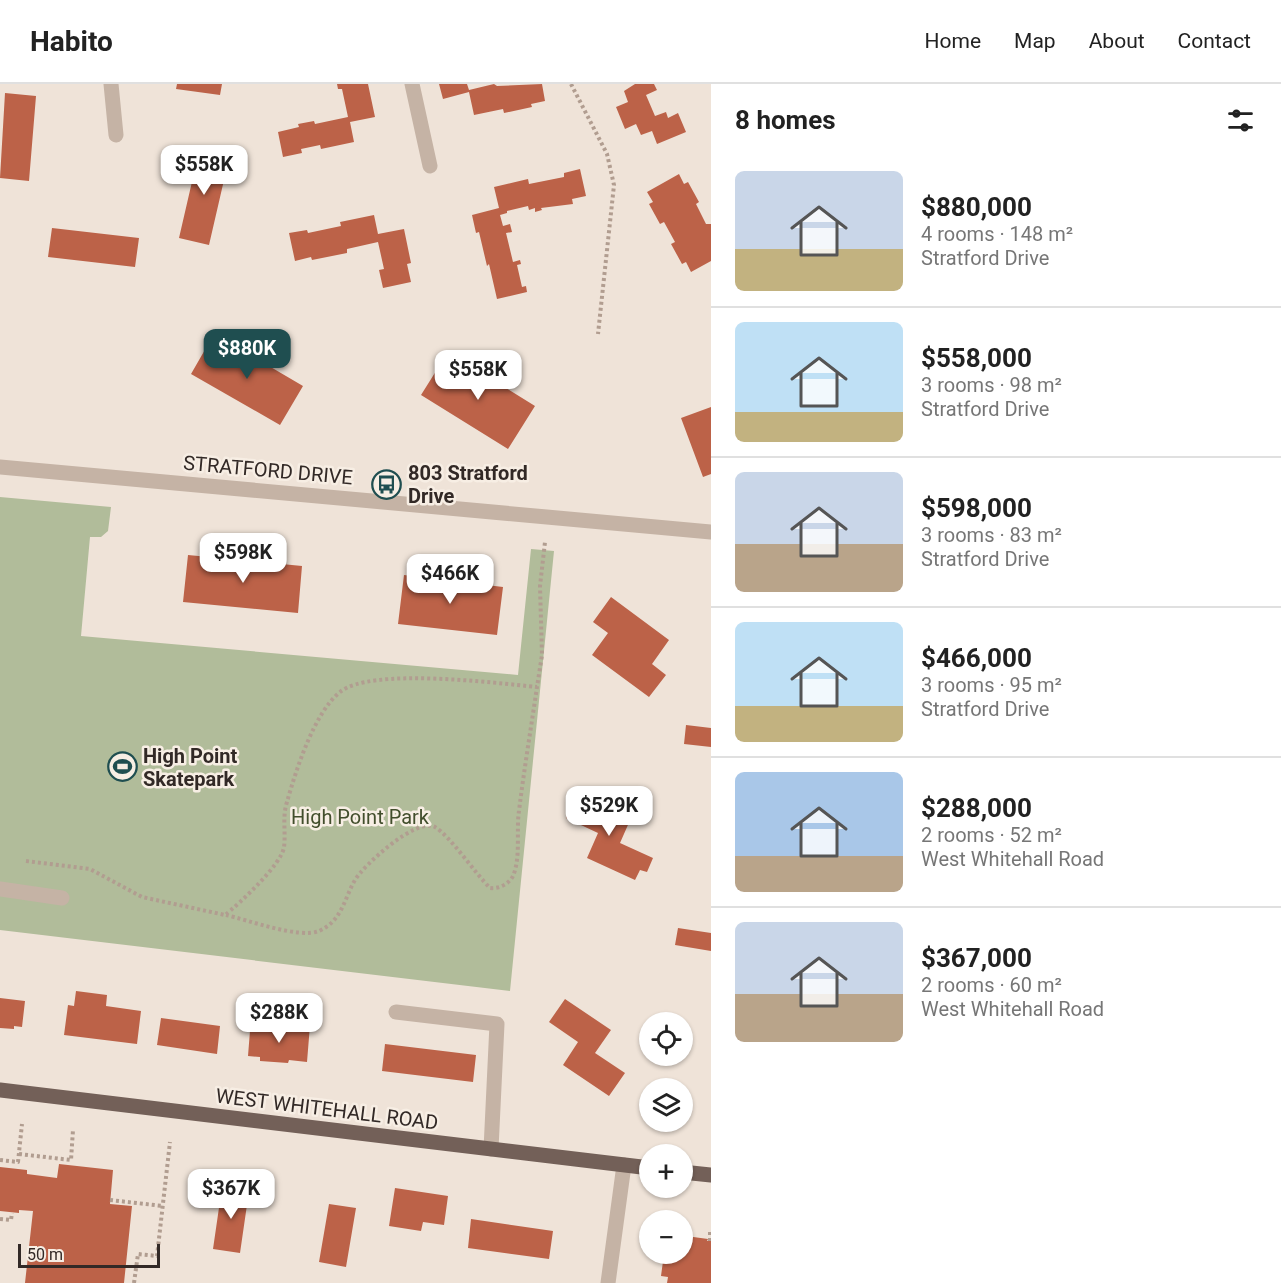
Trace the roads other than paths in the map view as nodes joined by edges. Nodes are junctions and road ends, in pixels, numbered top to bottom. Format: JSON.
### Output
{"nodes":[{"id":1,"x":111,"y":84,"type":"edge"},
{"id":2,"x":412,"y":84,"type":"edge"},
{"id":3,"x":116,"y":135,"type":"dead end"},
{"id":4,"x":429,"y":166,"type":"dead end"},
{"id":5,"x":0,"y":467,"type":"edge"},
{"id":6,"x":711,"y":532,"type":"edge"},
{"id":7,"x":0,"y":889,"type":"edge"},
{"id":8,"x":62,"y":898,"type":"dead end"},
{"id":9,"x":396,"y":1012,"type":"dead end"},
{"id":10,"x":0,"y":1090,"type":"edge"},
{"id":11,"x":491,"y":1149,"type":"junction"},
{"id":12,"x":624,"y":1165,"type":"junction"},
{"id":13,"x":639,"y":1167,"type":"edge"},
{"id":14,"x":693,"y":1173,"type":"edge"},
{"id":15,"x":711,"y":1175,"type":"edge"},
{"id":16,"x":608,"y":1283,"type":"edge"}],
"edges":[{"from":1,"to":3,"type":"street"},
{"from":2,"to":4,"type":"street"},
{"from":5,"to":6,"type":"street","name":"STRATFORD DRIVE"},
{"from":7,"to":8,"type":"street"},
{"from":9,"to":11,"type":"street"},
{"from":10,"to":11,"type":"main road","name":"WEST WHITEHALL ROAD"},
{"from":11,"to":12,"type":"main road","name":"WEST WHITEHALL ROAD"},
{"from":12,"to":13,"type":"main road","name":"WEST WHITEHALL ROAD"},
{"from":12,"to":16,"type":"street"},
{"from":14,"to":15,"type":"main road"}]}
